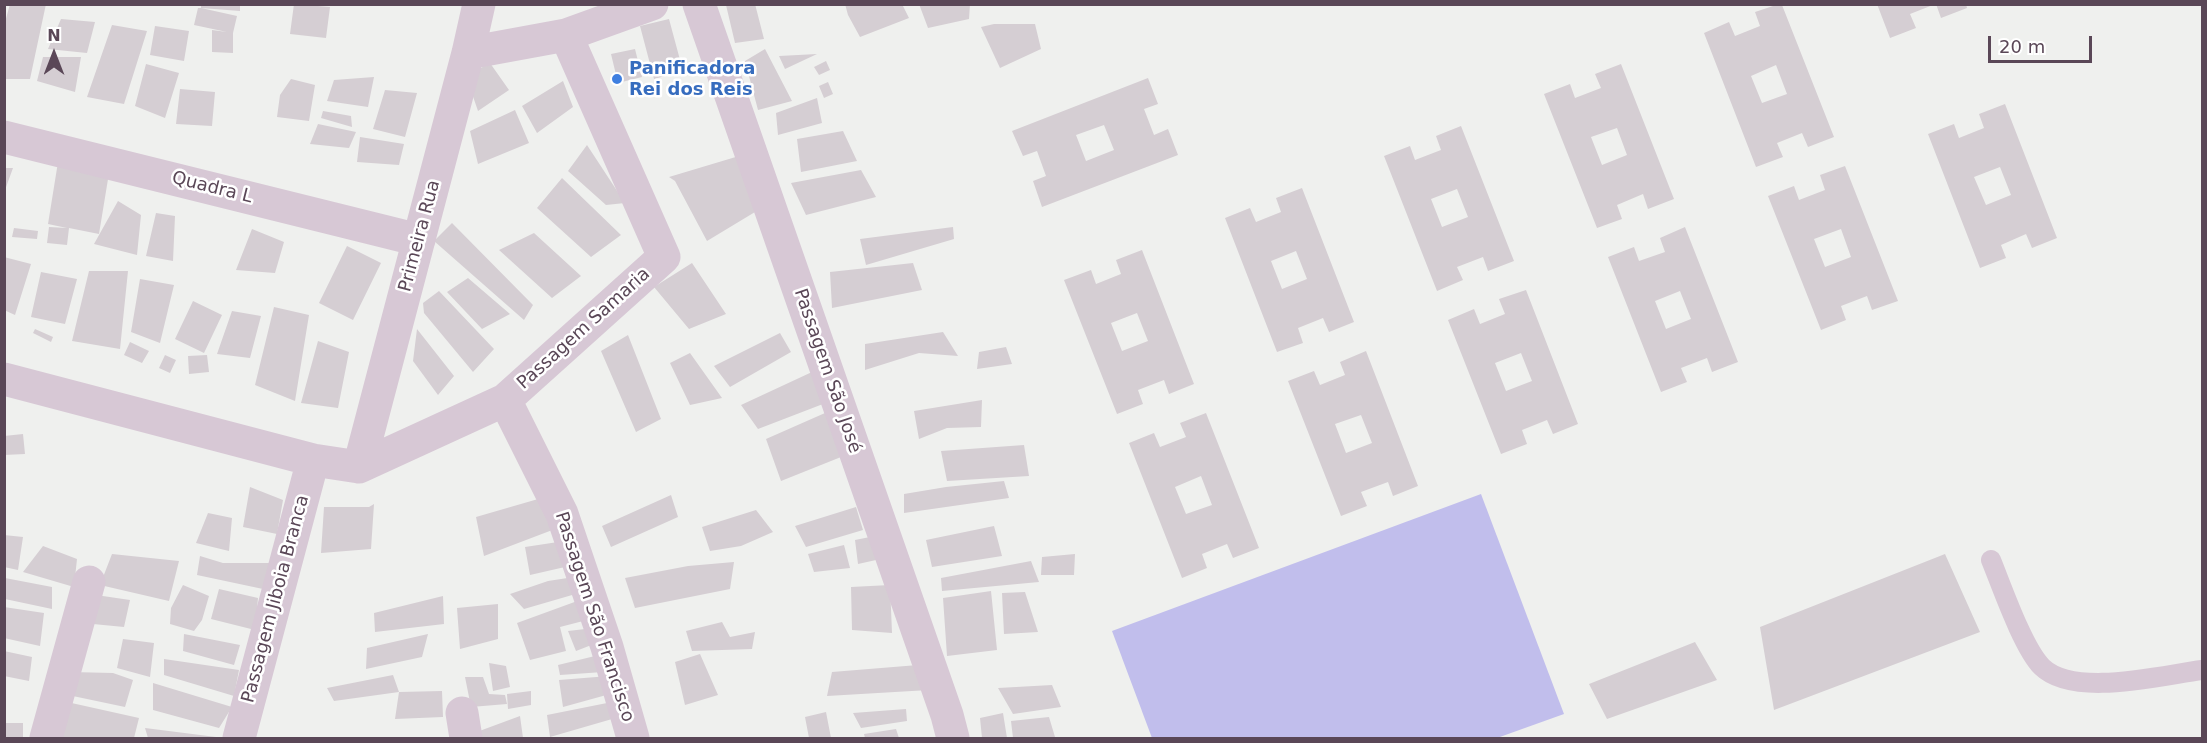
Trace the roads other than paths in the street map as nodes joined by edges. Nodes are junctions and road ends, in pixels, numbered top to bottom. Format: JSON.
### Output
{"nodes":[{"id":1,"x":479,"y":4,"type":"edge"},
{"id":2,"x":652,"y":4,"type":"edge"},
{"id":3,"x":699,"y":4,"type":"edge"},
{"id":4,"x":566,"y":35,"type":"junction"},
{"id":5,"x":468,"y":53,"type":"junction"},
{"id":6,"x":4,"y":137,"type":"edge"},
{"id":7,"x":419,"y":240,"type":"junction"},
{"id":8,"x":4,"y":379,"type":"edge"},
{"id":9,"x":505,"y":400,"type":"junction"},
{"id":10,"x":313,"y":460,"type":"junction"},
{"id":11,"x":359,"y":467,"type":"junction"},
{"id":12,"x":1991,"y":560,"type":"dead end"},
{"id":13,"x":89,"y":582,"type":"dead end"},
{"id":14,"x":2202,"y":670,"type":"edge"},
{"id":15,"x":46,"y":738,"type":"edge"},
{"id":16,"x":239,"y":738,"type":"edge"},
{"id":17,"x":633,"y":738,"type":"edge"},
{"id":18,"x":953,"y":738,"type":"edge"}],
"edges":[{"from":1,"to":5,"type":"street","name":"Primeira Rua"},
{"from":2,"to":4,"type":"street"},
{"from":3,"to":18,"type":"street","name":"Passagem São José"},
{"from":4,"to":5,"type":"street"},
{"from":4,"to":9,"type":"street","name":"Passagem Samaria"},
{"from":5,"to":7,"type":"street","name":"Primeira Rua"},
{"from":6,"to":7,"type":"street","name":"Quadra L"},
{"from":7,"to":11,"type":"street","name":"Primeira Rua"},
{"from":8,"to":10,"type":"street"},
{"from":9,"to":11,"type":"street","name":"Passagem Samaria"},
{"from":9,"to":17,"type":"street","name":"Passagem São Francisco"},
{"from":10,"to":11,"type":"street"},
{"from":10,"to":16,"type":"street","name":"Passagem Jiboia Branca"},
{"from":12,"to":14,"type":"lane"},
{"from":13,"to":15,"type":"street"}]}
